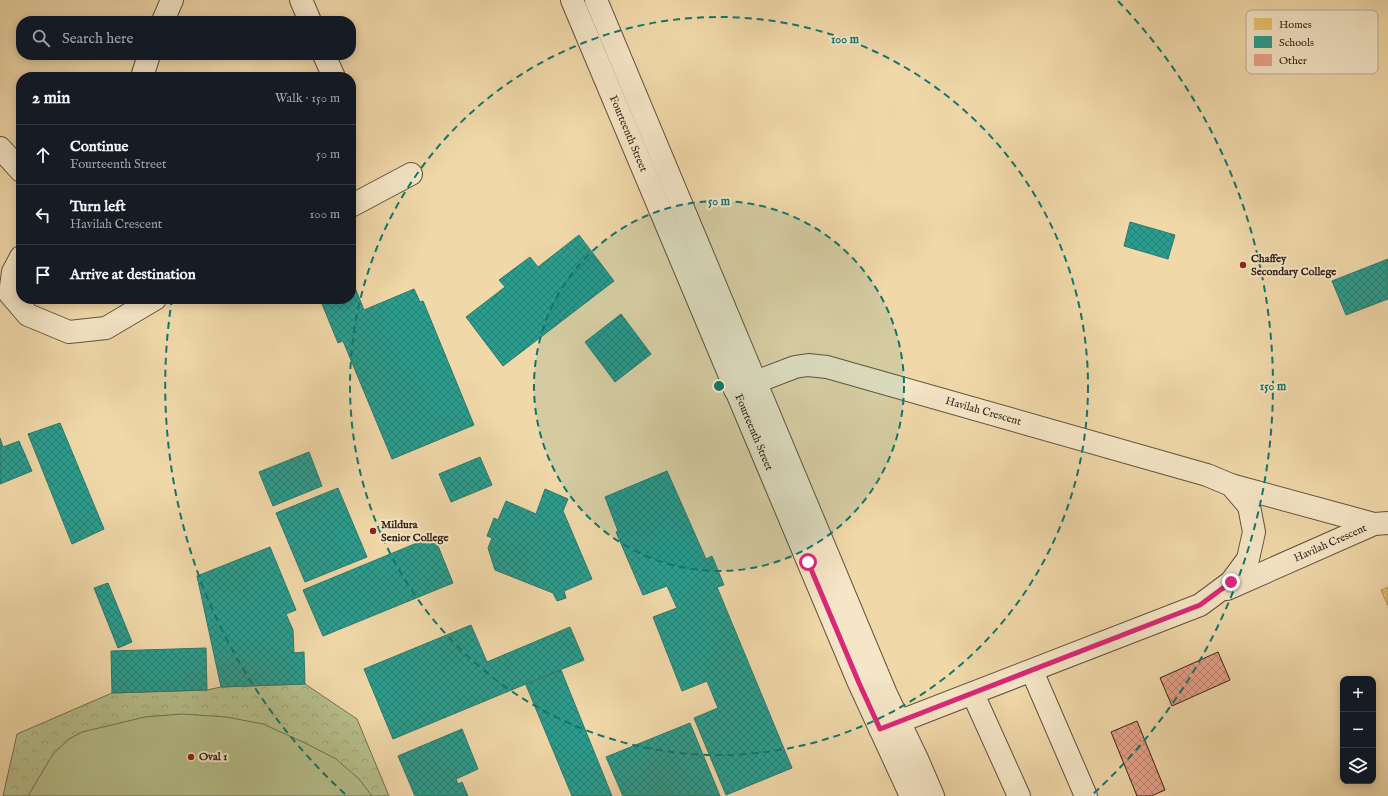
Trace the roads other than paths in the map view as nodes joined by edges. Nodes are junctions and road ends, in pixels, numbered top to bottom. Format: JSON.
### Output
{"nodes":[{"id":1,"x":172,"y":0,"type":"edge"},
{"id":2,"x":301,"y":0,"type":"edge"},
{"id":3,"x":572,"y":0,"type":"edge"},
{"id":4,"x":596,"y":0,"type":"edge"},
{"id":5,"x":165,"y":16,"type":"edge"},
{"id":6,"x":308,"y":16,"type":"edge"},
{"id":7,"x":148,"y":60,"type":"edge"},
{"id":8,"x":326,"y":60,"type":"edge"},
{"id":9,"x":144,"y":72,"type":"edge"},
{"id":10,"x":332,"y":72,"type":"edge"},
{"id":11,"x":0,"y":148,"type":"edge"},
{"id":12,"x":16,"y":166,"type":"edge"},
{"id":13,"x":411,"y":174,"type":"dead end"},
{"id":14,"x":356,"y":203,"type":"edge"},
{"id":15,"x":16,"y":266,"type":"edge"},
{"id":16,"x":16,"y":301,"type":"edge"},
{"id":17,"x":19,"y":304,"type":"edge"},
{"id":18,"x":147,"y":304,"type":"edge"},
{"id":19,"x":756,"y":381,"type":"junction"},
{"id":20,"x":735,"y":390,"type":"junction"},
{"id":21,"x":1231,"y":485,"type":"junction"},
{"id":22,"x":1381,"y":524,"type":"edge"},
{"id":23,"x":1217,"y":594,"type":"junction"},
{"id":24,"x":1032,"y":670,"type":"junction"},
{"id":25,"x":973,"y":694,"type":"junction"},
{"id":26,"x":890,"y":725,"type":"junction"},
{"id":27,"x":911,"y":796,"type":"edge"},
{"id":28,"x":933,"y":796,"type":"edge"},
{"id":29,"x":1019,"y":796,"type":"edge"},
{"id":30,"x":1086,"y":796,"type":"edge"}],
"edges":[{"from":1,"to":5,"type":"street"},
{"from":2,"to":6,"type":"street"},
{"from":3,"to":20,"type":"street","name":"Fourteenth Street"},
{"from":4,"to":19,"type":"street","name":"Fourteenth Street"},
{"from":7,"to":9,"type":"street"},
{"from":8,"to":10,"type":"street"},
{"from":11,"to":12,"type":"street"},
{"from":13,"to":14,"type":"street"},
{"from":15,"to":16,"type":"street"},
{"from":17,"to":18,"type":"street"},
{"from":19,"to":20,"type":"street","name":"Havilah Crescent"},
{"from":19,"to":21,"type":"street","name":"Havilah Crescent"},
{"from":19,"to":26,"type":"street","name":"Fourteenth Street"},
{"from":20,"to":26,"type":"street","name":"Fourteenth Street"},
{"from":21,"to":22,"type":"street","name":"Havilah Crescent"},
{"from":21,"to":23,"type":"street","name":"Havilah Crescent"},
{"from":22,"to":23,"type":"street","name":"Havilah Crescent"},
{"from":23,"to":24,"type":"street","name":"Havilah Crescent"},
{"from":24,"to":25,"type":"street","name":"Havilah Crescent"},
{"from":24,"to":30,"type":"street"},
{"from":25,"to":26,"type":"street","name":"Havilah Crescent"},
{"from":25,"to":29,"type":"street"},
{"from":26,"to":27,"type":"street","name":"Fourteenth Street"},
{"from":26,"to":28,"type":"street","name":"Fourteenth Street"}]}
